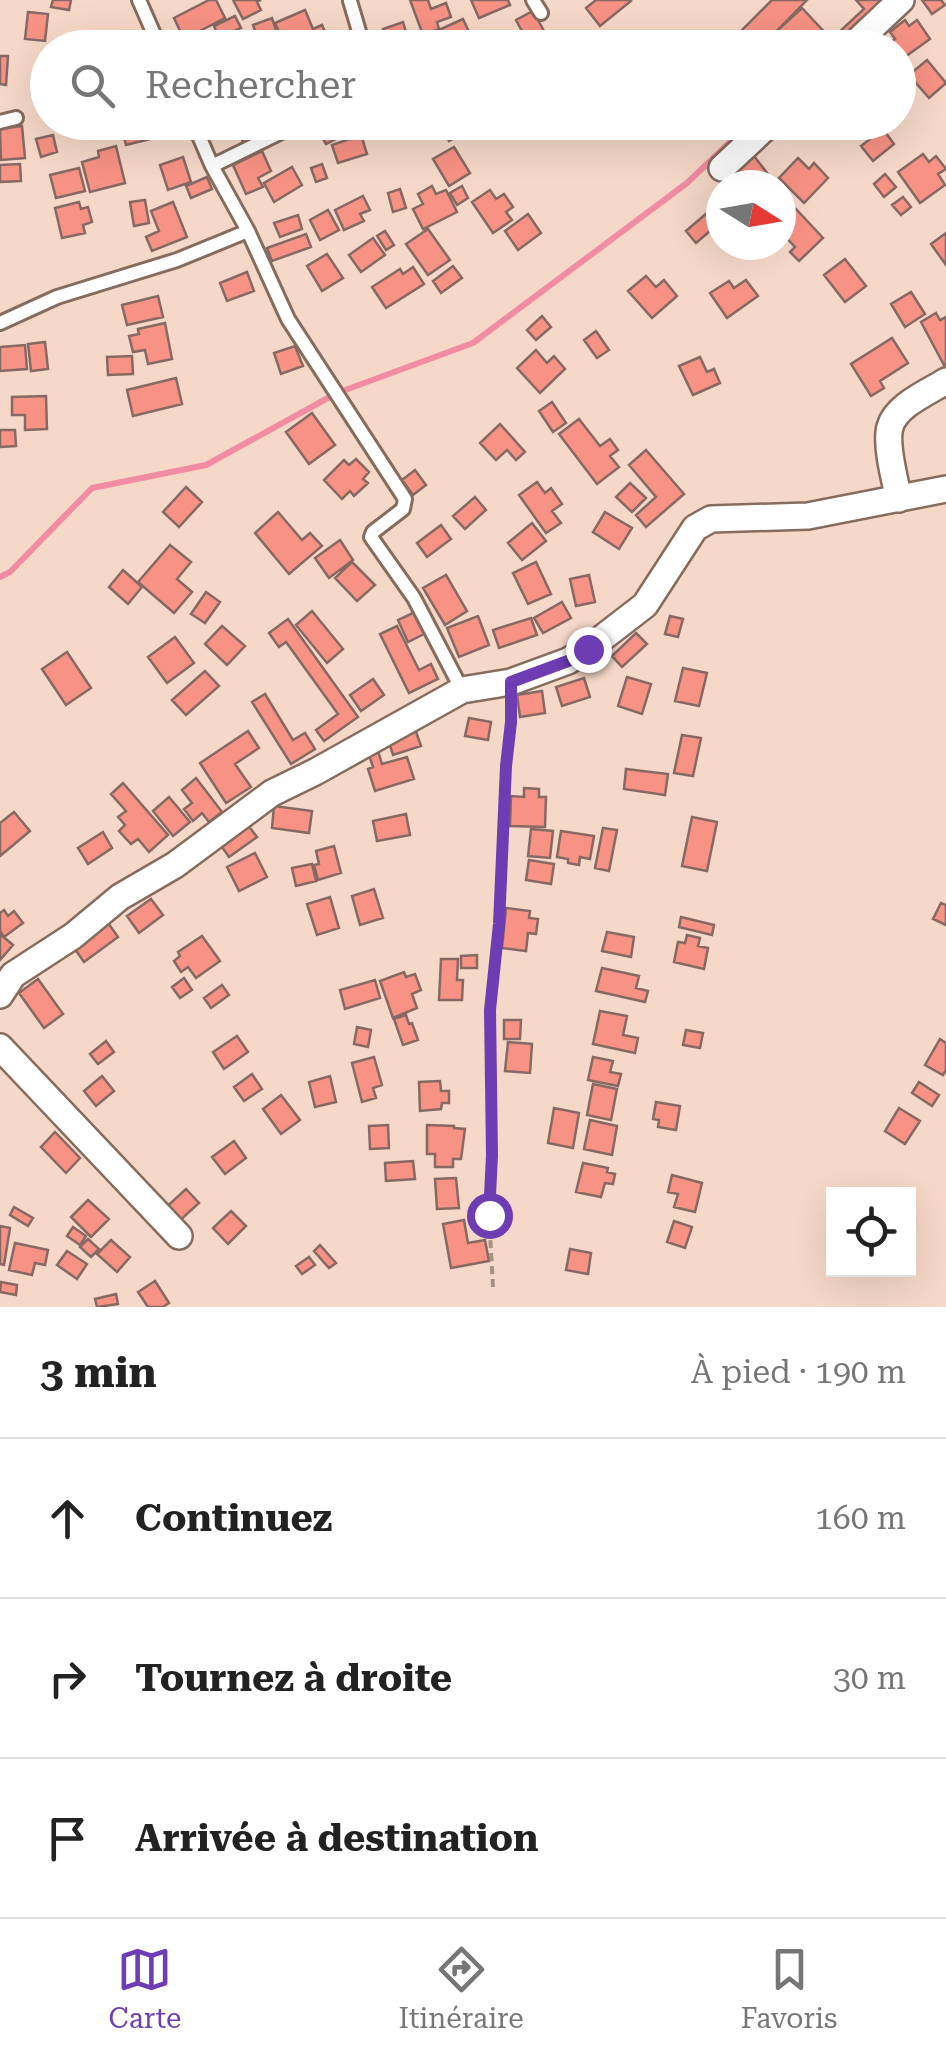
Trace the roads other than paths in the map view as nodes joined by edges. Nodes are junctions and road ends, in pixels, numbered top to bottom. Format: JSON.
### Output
{"nodes":[{"id":1,"x":139,"y":0,"type":"edge"},
{"id":2,"x":533,"y":0,"type":"edge"},
{"id":3,"x":901,"y":0,"type":"edge"},
{"id":4,"x":350,"y":1,"type":"edge"},
{"id":5,"x":541,"y":13,"type":"dead end"},
{"id":6,"x":152,"y":30,"type":"edge"},
{"id":7,"x":359,"y":30,"type":"edge"},
{"id":8,"x":869,"y":30,"type":"edge"},
{"id":9,"x":16,"y":118,"type":"dead end"},
{"id":10,"x":0,"y":122,"type":"edge"},
{"id":11,"x":201,"y":140,"type":"edge"},
{"id":12,"x":265,"y":140,"type":"edge"},
{"id":13,"x":752,"y":140,"type":"edge"},
{"id":14,"x":212,"y":166,"type":"junction"},
{"id":15,"x":722,"y":168,"type":"dead end"},
{"id":16,"x":248,"y":231,"type":"junction"},
{"id":17,"x":0,"y":323,"type":"edge"},
{"id":18,"x":946,"y":381,"type":"edge"},
{"id":19,"x":946,"y":489,"type":"edge"},
{"id":20,"x":899,"y":499,"type":"junction"},
{"id":21,"x":462,"y":690,"type":"junction"},
{"id":22,"x":0,"y":994,"type":"edge"},
{"id":23,"x":0,"y":1047,"type":"edge"},
{"id":24,"x":179,"y":1236,"type":"dead end"}],
"edges":[{"from":1,"to":6,"type":"lane"},
{"from":2,"to":5,"type":"lane"},
{"from":3,"to":8,"type":"street"},
{"from":4,"to":7,"type":"lane"},
{"from":9,"to":10,"type":"lane"},
{"from":11,"to":14,"type":"lane"},
{"from":12,"to":14,"type":"lane"},
{"from":13,"to":15,"type":"street"},
{"from":14,"to":16,"type":"lane"},
{"from":16,"to":17,"type":"lane"},
{"from":16,"to":21,"type":"lane"},
{"from":18,"to":20,"type":"street"},
{"from":19,"to":20,"type":"street"},
{"from":20,"to":21,"type":"street"},
{"from":21,"to":22,"type":"street"},
{"from":23,"to":24,"type":"street"}]}
